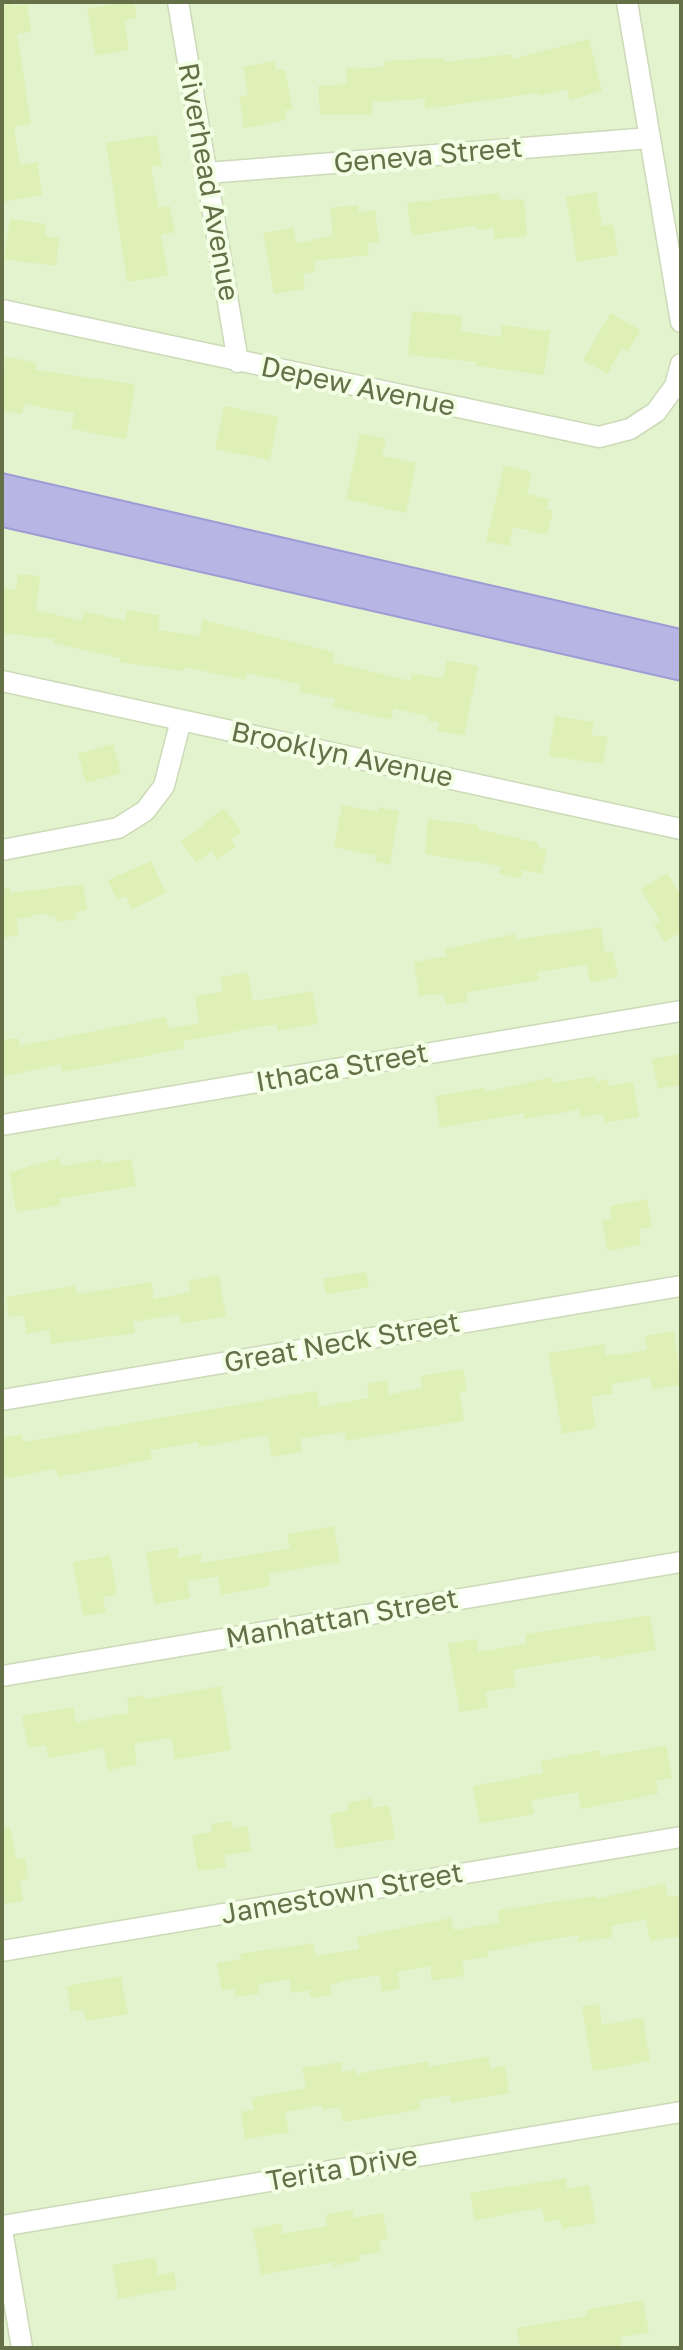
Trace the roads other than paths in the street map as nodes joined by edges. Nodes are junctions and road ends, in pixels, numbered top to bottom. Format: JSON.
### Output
{"nodes":[{"id":1,"x":178,"y":2,"type":"edge"},
{"id":2,"x":627,"y":2,"type":"edge"},
{"id":3,"x":650,"y":138,"type":"junction"},
{"id":4,"x":207,"y":173,"type":"junction"},
{"id":5,"x":2,"y":310,"type":"edge"},
{"id":6,"x":681,"y":322,"type":"edge"},
{"id":7,"x":238,"y":362,"type":"junction"},
{"id":8,"x":681,"y":364,"type":"edge"},
{"id":9,"x":2,"y":681,"type":"edge"},
{"id":10,"x":181,"y":720,"type":"junction"},
{"id":11,"x":681,"y":829,"type":"edge"},
{"id":12,"x":2,"y":850,"type":"edge"},
{"id":13,"x":681,"y":1011,"type":"edge"},
{"id":14,"x":2,"y":1125,"type":"edge"},
{"id":15,"x":681,"y":1286,"type":"edge"},
{"id":16,"x":2,"y":1400,"type":"edge"},
{"id":17,"x":681,"y":1562,"type":"edge"},
{"id":18,"x":2,"y":1676,"type":"edge"},
{"id":19,"x":681,"y":1837,"type":"edge"},
{"id":20,"x":2,"y":1951,"type":"edge"},
{"id":21,"x":681,"y":2112,"type":"edge"},
{"id":22,"x":2,"y":2228,"type":"edge"},
{"id":23,"x":22,"y":2348,"type":"edge"}],
"edges":[{"from":1,"to":4,"type":"street","name":"Riverhead Avenue"},
{"from":2,"to":3,"type":"street"},
{"from":3,"to":4,"type":"street","name":"Geneva Street"},
{"from":3,"to":6,"type":"street"},
{"from":4,"to":7,"type":"street","name":"Riverhead Avenue"},
{"from":5,"to":7,"type":"street","name":"Depew Avenue"},
{"from":7,"to":8,"type":"street","name":"Depew Avenue"},
{"from":9,"to":10,"type":"street","name":"Brooklyn Avenue"},
{"from":10,"to":11,"type":"street","name":"Brooklyn Avenue"},
{"from":10,"to":12,"type":"street"},
{"from":13,"to":14,"type":"street","name":"Ithaca Street"},
{"from":15,"to":16,"type":"street","name":"Great Neck Street"},
{"from":17,"to":18,"type":"street","name":"Manhattan Street"},
{"from":19,"to":20,"type":"street","name":"Jamestown Street"},
{"from":21,"to":22,"type":"street","name":"Terita Drive"},
{"from":22,"to":23,"type":"street"}]}
